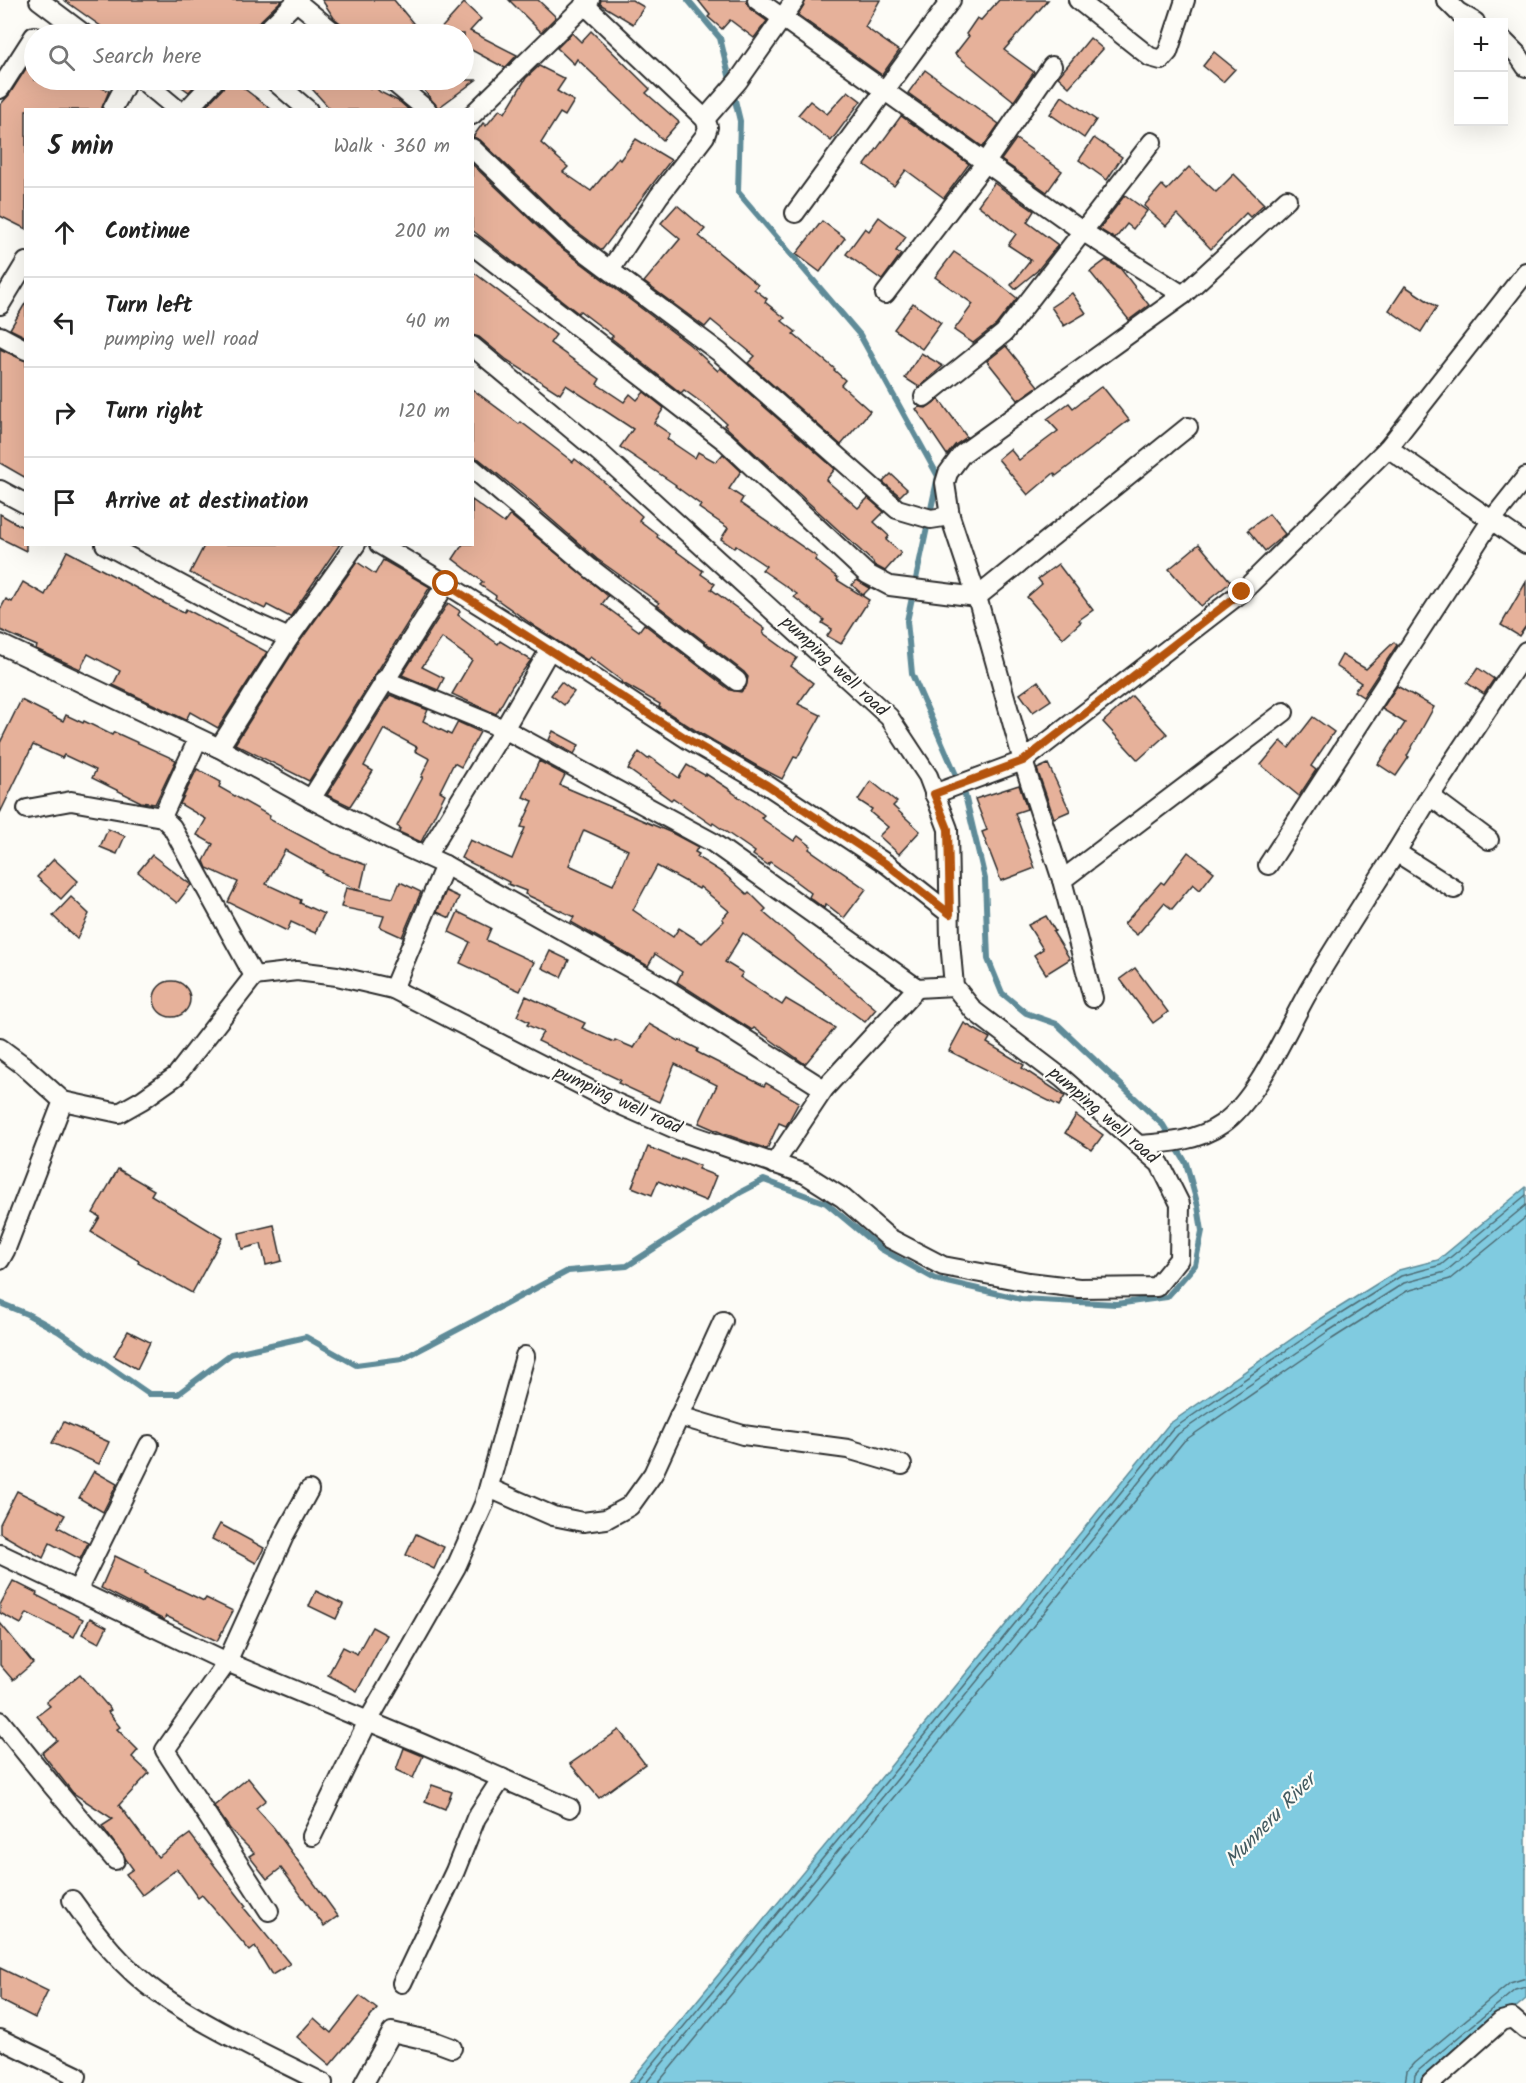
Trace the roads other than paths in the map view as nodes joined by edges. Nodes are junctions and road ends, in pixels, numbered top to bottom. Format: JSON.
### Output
{"nodes":[{"id":1,"x":757,"y":0,"type":"edge"},
{"id":2,"x":795,"y":0,"type":"edge"},
{"id":3,"x":951,"y":0,"type":"edge"},
{"id":4,"x":1078,"y":0,"type":"edge"},
{"id":5,"x":1185,"y":0,"type":"edge"},
{"id":6,"x":1446,"y":0,"type":"edge"},
{"id":7,"x":298,"y":1,"type":"edge"},
{"id":8,"x":587,"y":2,"type":"edge"},
{"id":9,"x":45,"y":5,"type":"edge"},
{"id":10,"x":781,"y":17,"type":"junction"},
{"id":11,"x":1468,"y":18,"type":"edge"},
{"id":12,"x":39,"y":24,"type":"edge"},
{"id":13,"x":71,"y":24,"type":"edge"},
{"id":14,"x":274,"y":24,"type":"edge"},
{"id":15,"x":324,"y":24,"type":"edge"},
{"id":16,"x":1508,"y":46,"type":"edge"},
{"id":17,"x":24,"y":52,"type":"edge"},
{"id":18,"x":1052,"y":66,"type":"dead end"},
{"id":19,"x":1526,"y":67,"type":"edge"},
{"id":20,"x":0,"y":89,"type":"edge"},
{"id":21,"x":885,"y":89,"type":"junction"},
{"id":22,"x":123,"y":90,"type":"edge"},
{"id":23,"x":154,"y":90,"type":"edge"},
{"id":24,"x":206,"y":90,"type":"edge"},
{"id":25,"x":285,"y":90,"type":"edge"},
{"id":26,"x":403,"y":90,"type":"edge"},
{"id":27,"x":113,"y":108,"type":"edge"},
{"id":28,"x":176,"y":108,"type":"edge"},
{"id":29,"x":189,"y":108,"type":"edge"},
{"id":30,"x":306,"y":108,"type":"edge"},
{"id":31,"x":425,"y":108,"type":"edge"},
{"id":32,"x":474,"y":113,"type":"edge"},
{"id":33,"x":705,"y":119,"type":"junction"},
{"id":34,"x":1152,"y":142,"type":"dead end"},
{"id":35,"x":474,"y":150,"type":"edge"},
{"id":36,"x":986,"y":162,"type":"junction"},
{"id":37,"x":1287,"y":199,"type":"dead end"},
{"id":38,"x":795,"y":213,"type":"dead end"},
{"id":39,"x":1082,"y":231,"type":"junction"},
{"id":40,"x":474,"y":247,"type":"edge"},
{"id":41,"x":24,"y":265,"type":"edge"},
{"id":42,"x":610,"y":270,"type":"junction"},
{"id":43,"x":1526,"y":272,"type":"edge"},
{"id":44,"x":885,"y":294,"type":"dead end"},
{"id":45,"x":1183,"y":295,"type":"junction"},
{"id":46,"x":0,"y":305,"type":"edge"},
{"id":47,"x":0,"y":336,"type":"edge"},
{"id":48,"x":474,"y":348,"type":"edge"},
{"id":49,"x":24,"y":349,"type":"edge"},
{"id":50,"x":924,"y":397,"type":"dead end"},
{"id":51,"x":1188,"y":427,"type":"dead end"},
{"id":52,"x":1388,"y":448,"type":"junction"},
{"id":53,"x":474,"y":470,"type":"edge"},
{"id":54,"x":1526,"y":477,"type":"edge"},
{"id":55,"x":0,"y":490,"type":"edge"},
{"id":56,"x":24,"y":503,"type":"edge"},
{"id":57,"x":950,"y":516,"type":"junction"},
{"id":58,"x":1491,"y":521,"type":"junction"},
{"id":59,"x":1526,"y":544,"type":"edge"},
{"id":60,"x":109,"y":546,"type":"edge"},
{"id":61,"x":355,"y":546,"type":"edge"},
{"id":62,"x":382,"y":546,"type":"edge"},
{"id":63,"x":446,"y":584,"type":"junction"},
{"id":64,"x":977,"y":597,"type":"junction"},
{"id":65,"x":289,"y":638,"type":"junction"},
{"id":66,"x":0,"y":644,"type":"edge"},
{"id":67,"x":550,"y":649,"type":"junction"},
{"id":68,"x":1526,"y":651,"type":"edge"},
{"id":69,"x":384,"y":680,"type":"junction"},
{"id":70,"x":737,"y":681,"type":"dead end"},
{"id":71,"x":1284,"y":712,"type":"dead end"},
{"id":72,"x":504,"y":729,"type":"junction"},
{"id":73,"x":198,"y":739,"type":"junction"},
{"id":74,"x":219,"y":748,"type":"junction"},
{"id":75,"x":1023,"y":761,"type":"junction"},
{"id":76,"x":934,"y":794,"type":"junction"},
{"id":77,"x":1430,"y":796,"type":"junction"},
{"id":78,"x":311,"y":799,"type":"junction"},
{"id":79,"x":27,"y":809,"type":"dead end"},
{"id":80,"x":162,"y":817,"type":"junction"},
{"id":81,"x":1489,"y":840,"type":"dead end"},
{"id":82,"x":1396,"y":852,"type":"junction"},
{"id":83,"x":426,"y":855,"type":"junction"},
{"id":84,"x":445,"y":865,"type":"junction"},
{"id":85,"x":1268,"y":866,"type":"dead end"},
{"id":86,"x":1062,"y":880,"type":"junction"},
{"id":87,"x":1454,"y":889,"type":"dead end"},
{"id":88,"x":950,"y":914,"type":"junction"},
{"id":89,"x":254,"y":976,"type":"junction"},
{"id":90,"x":954,"y":986,"type":"junction"},
{"id":91,"x":917,"y":988,"type":"junction"},
{"id":92,"x":393,"y":989,"type":"junction"},
{"id":93,"x":1093,"y":998,"type":"dead end"},
{"id":94,"x":0,"y":1048,"type":"edge"},
{"id":95,"x":824,"y":1089,"type":"junction"},
{"id":96,"x":63,"y":1101,"type":"junction"},
{"id":97,"x":1139,"y":1146,"type":"junction"},
{"id":98,"x":774,"y":1164,"type":"junction"},
{"id":99,"x":2,"y":1253,"type":"edge"},
{"id":100,"x":723,"y":1321,"type":"dead end"},
{"id":101,"x":525,"y":1356,"type":"dead end"},
{"id":102,"x":680,"y":1416,"type":"junction"},
{"id":103,"x":149,"y":1445,"type":"dead end"},
{"id":104,"x":902,"y":1465,"type":"dead end"},
{"id":105,"x":489,"y":1488,"type":"junction"},
{"id":106,"x":309,"y":1490,"type":"dead end"},
{"id":107,"x":0,"y":1554,"type":"edge"},
{"id":108,"x":77,"y":1591,"type":"junction"},
{"id":109,"x":227,"y":1662,"type":"junction"},
{"id":110,"x":368,"y":1720,"type":"junction"},
{"id":111,"x":0,"y":1721,"type":"edge"},
{"id":112,"x":502,"y":1778,"type":"junction"},
{"id":113,"x":570,"y":1808,"type":"dead end"},
{"id":114,"x":312,"y":1836,"type":"dead end"},
{"id":115,"x":115,"y":1860,"type":"dead end"},
{"id":116,"x":72,"y":1900,"type":"dead end"},
{"id":117,"x":269,"y":1911,"type":"dead end"},
{"id":118,"x":402,"y":1983,"type":"dead end"},
{"id":119,"x":1526,"y":2030,"type":"edge"},
{"id":120,"x":0,"y":2039,"type":"edge"},
{"id":121,"x":452,"y":2048,"type":"dead end"},
{"id":122,"x":81,"y":2081,"type":"edge"},
{"id":123,"x":323,"y":2083,"type":"edge"},
{"id":124,"x":364,"y":2083,"type":"edge"},
{"id":125,"x":1431,"y":2083,"type":"edge"}],
"edges":[{"from":1,"to":10,"type":"street"},
{"from":2,"to":10,"type":"street"},
{"from":3,"to":21,"type":"street"},
{"from":4,"to":5,"type":"street"},
{"from":6,"to":11,"type":"street"},
{"from":7,"to":14,"type":"street"},
{"from":7,"to":15,"type":"street"},
{"from":8,"to":32,"type":"street"},
{"from":8,"to":33,"type":"street"},
{"from":9,"to":12,"type":"street"},
{"from":9,"to":13,"type":"street"},
{"from":10,"to":21,"type":"street"},
{"from":10,"to":33,"type":"street"},
{"from":16,"to":19,"type":"street"},
{"from":17,"to":20,"type":"street"},
{"from":18,"to":36,"type":"street"},
{"from":21,"to":36,"type":"street"},
{"from":21,"to":38,"type":"street"},
{"from":22,"to":27,"type":"street"},
{"from":23,"to":28,"type":"street"},
{"from":24,"to":29,"type":"street"},
{"from":25,"to":30,"type":"street"},
{"from":26,"to":31,"type":"street"},
{"from":33,"to":42,"type":"street"},
{"from":34,"to":39,"type":"street"},
{"from":35,"to":42,"type":"street"},
{"from":36,"to":39,"type":"street"},
{"from":36,"to":44,"type":"street"},
{"from":37,"to":45,"type":"street"},
{"from":39,"to":45,"type":"street"},
{"from":39,"to":50,"type":"street"},
{"from":40,"to":64,"type":"street"},
{"from":41,"to":46,"type":"street"},
{"from":42,"to":57,"type":"street"},
{"from":43,"to":52,"type":"street"},
{"from":45,"to":57,"type":"street"},
{"from":47,"to":49,"type":"street"},
{"from":48,"to":76,"type":"street","name":"pumping well road"},
{"from":51,"to":64,"type":"street"},
{"from":52,"to":58,"type":"street"},
{"from":52,"to":75,"type":"street"},
{"from":53,"to":70,"type":"street"},
{"from":54,"to":58,"type":"street"},
{"from":55,"to":56,"type":"street"},
{"from":57,"to":64,"type":"street"},
{"from":58,"to":59,"type":"street"},
{"from":58,"to":85,"type":"street"},
{"from":60,"to":65,"type":"street"},
{"from":61,"to":65,"type":"street"},
{"from":62,"to":63,"type":"street"},
{"from":63,"to":67,"type":"street"},
{"from":63,"to":69,"type":"street"},
{"from":64,"to":75,"type":"street"},
{"from":65,"to":74,"type":"street"},
{"from":66,"to":73,"type":"street"},
{"from":67,"to":72,"type":"street"},
{"from":67,"to":88,"type":"street"},
{"from":68,"to":77,"type":"street"},
{"from":69,"to":72,"type":"street"},
{"from":69,"to":78,"type":"street"},
{"from":71,"to":86,"type":"street"},
{"from":72,"to":83,"type":"street"},
{"from":72,"to":91,"type":"street"},
{"from":73,"to":74,"type":"street"},
{"from":73,"to":80,"type":"street"},
{"from":74,"to":78,"type":"street"},
{"from":75,"to":76,"type":"street"},
{"from":75,"to":86,"type":"street"},
{"from":76,"to":88,"type":"street","name":"pumping well road"},
{"from":77,"to":81,"type":"street"},
{"from":77,"to":82,"type":"street"},
{"from":78,"to":83,"type":"street"},
{"from":79,"to":80,"type":"street"},
{"from":80,"to":89,"type":"street"},
{"from":82,"to":87,"type":"street"},
{"from":82,"to":97,"type":"street"},
{"from":83,"to":84,"type":"street"},
{"from":84,"to":92,"type":"street"},
{"from":84,"to":95,"type":"street"},
{"from":86,"to":93,"type":"street"},
{"from":88,"to":90,"type":"street","name":"pumping well road"},
{"from":89,"to":92,"type":"street","name":"pumping well road"},
{"from":89,"to":96,"type":"street"},
{"from":90,"to":91,"type":"street"},
{"from":90,"to":97,"type":"street","name":"pumping well road"},
{"from":91,"to":95,"type":"street"},
{"from":92,"to":98,"type":"street","name":"pumping well road"},
{"from":94,"to":96,"type":"street"},
{"from":95,"to":98,"type":"street"},
{"from":96,"to":99,"type":"street"},
{"from":97,"to":98,"type":"street","name":"pumping well road"},
{"from":100,"to":102,"type":"street"},
{"from":101,"to":105,"type":"street"},
{"from":102,"to":104,"type":"street"},
{"from":102,"to":105,"type":"street"},
{"from":103,"to":108,"type":"street"},
{"from":105,"to":110,"type":"street"},
{"from":106,"to":109,"type":"street"},
{"from":107,"to":108,"type":"street"},
{"from":108,"to":109,"type":"street"},
{"from":109,"to":110,"type":"street"},
{"from":109,"to":117,"type":"street"},
{"from":110,"to":112,"type":"street"},
{"from":110,"to":114,"type":"street"},
{"from":111,"to":115,"type":"street"},
{"from":112,"to":113,"type":"street"},
{"from":112,"to":118,"type":"street"},
{"from":116,"to":123,"type":"street"},
{"from":119,"to":125,"type":"street"},
{"from":120,"to":122,"type":"street"},
{"from":121,"to":124,"type":"street"}]}
